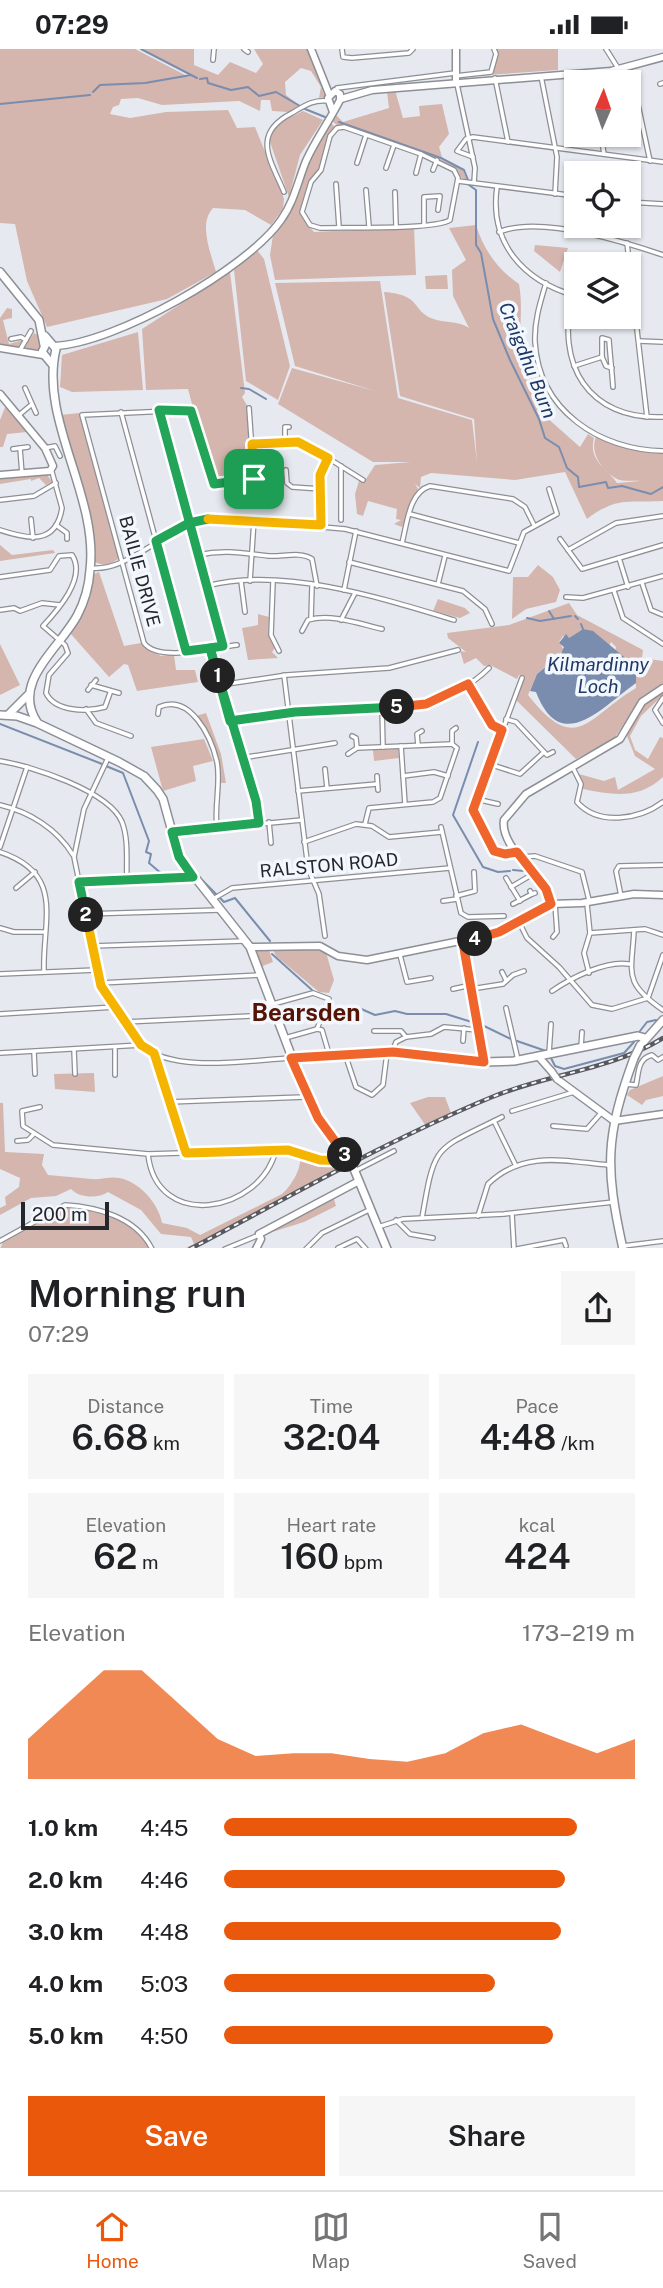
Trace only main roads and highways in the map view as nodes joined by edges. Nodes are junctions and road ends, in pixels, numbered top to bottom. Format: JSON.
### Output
{"nodes":[{"id":1,"x":0,"y":272,"type":"edge"},
{"id":2,"x":28,"y":695,"type":"junction"},
{"id":3,"x":4,"y":715,"type":"edge"},
{"id":4,"x":37,"y":723,"type":"junction"},
{"id":5,"x":663,"y":1020,"type":"edge"},
{"id":6,"x":642,"y":1042,"type":"junction"},
{"id":7,"x":291,"y":1058,"type":"junction"},
{"id":8,"x":623,"y":1247,"type":"edge"},
{"id":9,"x":387,"y":1248,"type":"edge"}],
"edges":[{"from":1,"to":2,"type":"main road"},
{"from":2,"to":3,"type":"main road"},
{"from":2,"to":4,"type":"main road"},
{"from":3,"to":4,"type":"main road"},
{"from":4,"to":7,"type":"main road"},
{"from":5,"to":6,"type":"main road"},
{"from":6,"to":7,"type":"main road"},
{"from":6,"to":8,"type":"main road","bridge":true},
{"from":7,"to":9,"type":"main road"}]}
